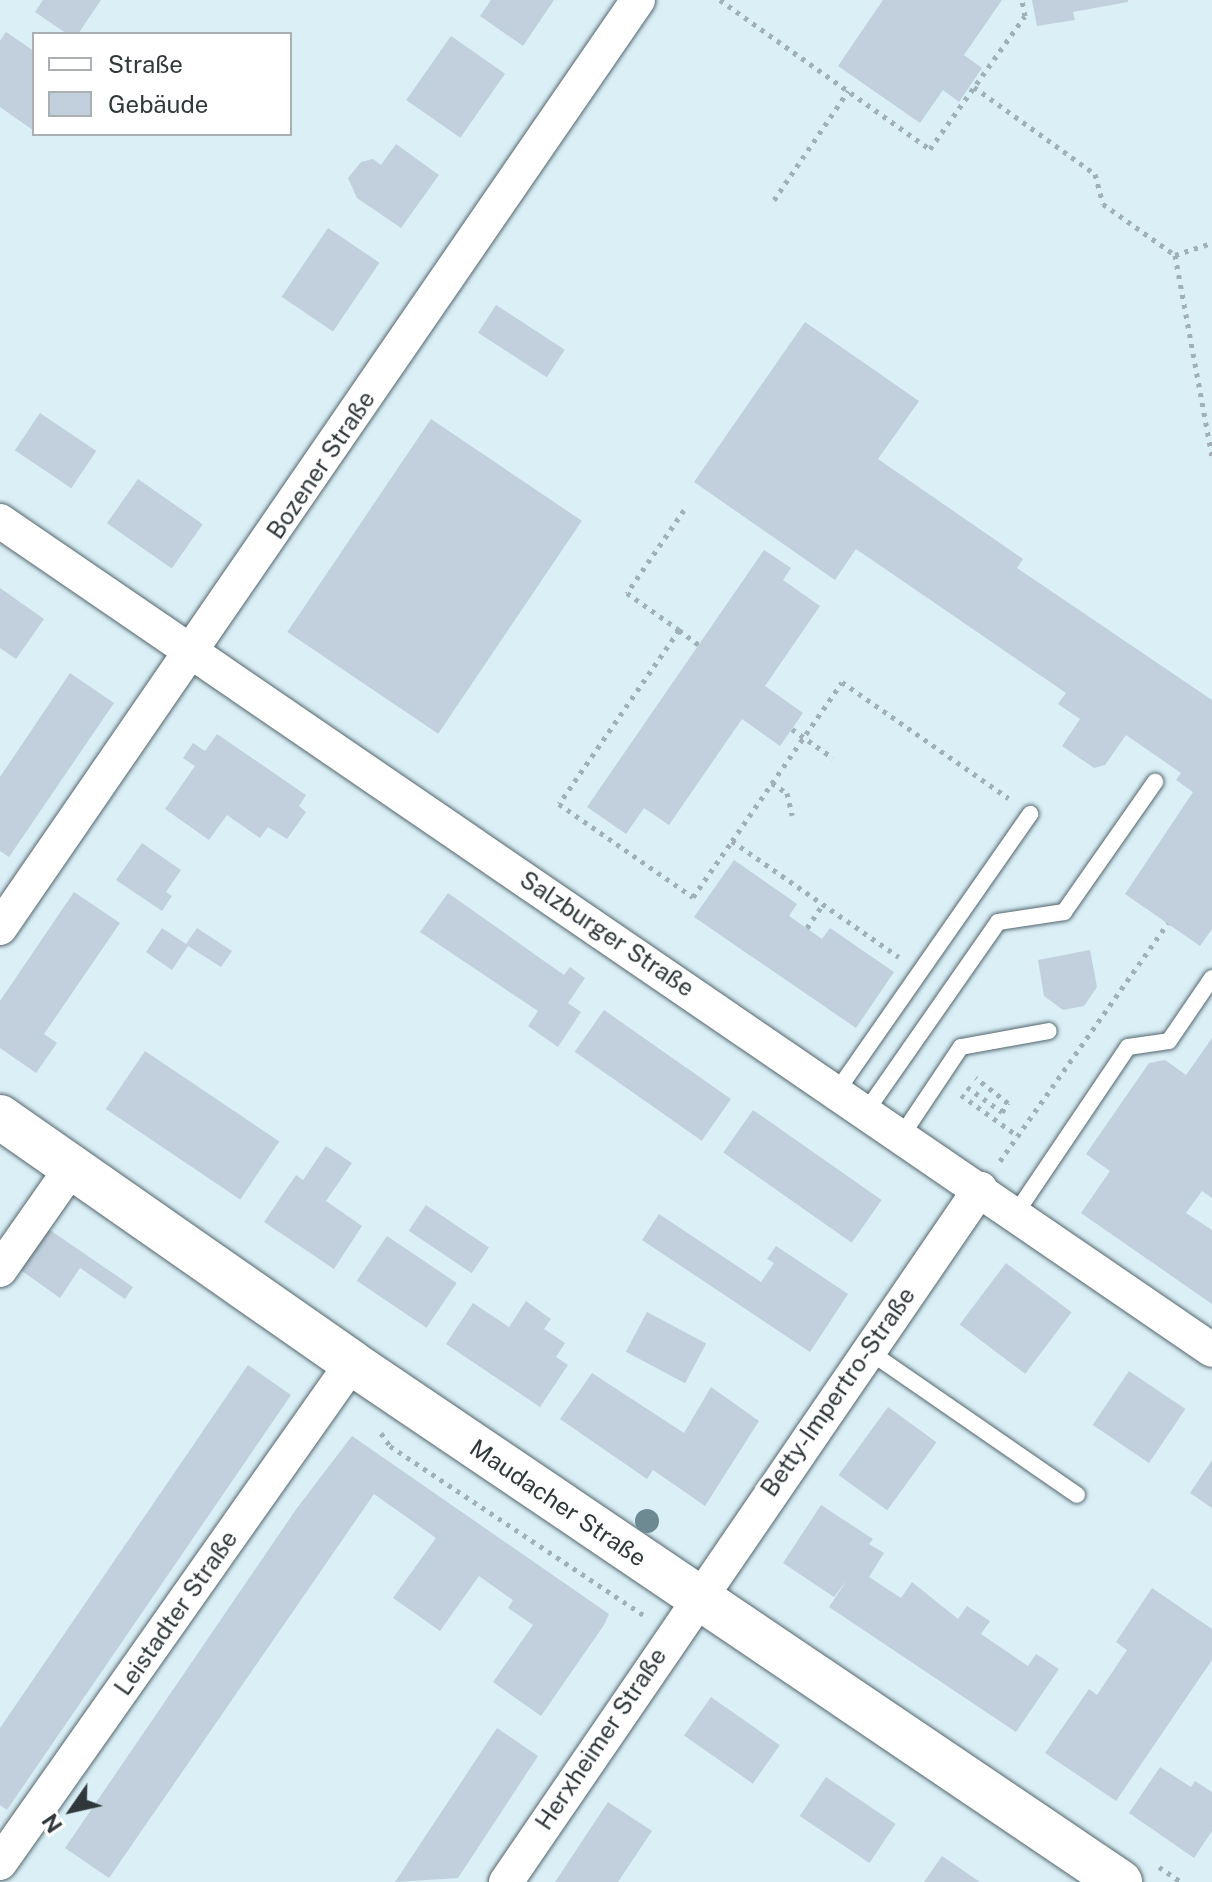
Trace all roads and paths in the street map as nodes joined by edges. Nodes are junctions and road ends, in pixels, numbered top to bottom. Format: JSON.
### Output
{"nodes":[{"id":1,"x":638,"y":0,"type":"edge"},
{"id":2,"x":720,"y":0,"type":"edge"},
{"id":3,"x":1022,"y":0,"type":"edge"},
{"id":4,"x":974,"y":87,"type":"junction"},
{"id":5,"x":848,"y":91,"type":"junction"},
{"id":6,"x":774,"y":200,"type":"dead end"},
{"id":7,"x":1212,"y":243,"type":"edge"},
{"id":8,"x":1175,"y":255,"type":"junction"},
{"id":9,"x":1212,"y":456,"type":"edge"},
{"id":10,"x":684,"y":510,"type":"dead end"},
{"id":11,"x":0,"y":521,"type":"edge"},
{"id":12,"x":679,"y":630,"type":"junction"},
{"id":13,"x":699,"y":645,"type":"dead end"},
{"id":14,"x":193,"y":653,"type":"junction"},
{"id":15,"x":792,"y":729,"type":"dead end"},
{"id":16,"x":803,"y":738,"type":"junction"},
{"id":17,"x":833,"y":758,"type":"dead end"},
{"id":18,"x":1155,"y":782,"type":"dead end"},
{"id":19,"x":772,"y":783,"type":"junction"},
{"id":20,"x":1030,"y":814,"type":"joint"},
{"id":21,"x":792,"y":815,"type":"dead end"},
{"id":22,"x":732,"y":841,"type":"junction"},
{"id":23,"x":823,"y":904,"type":"junction"},
{"id":24,"x":1168,"y":923,"type":"dead end"},
{"id":25,"x":0,"y":928,"type":"edge"},
{"id":26,"x":807,"y":928,"type":"dead end"},
{"id":27,"x":920,"y":971,"type":"junction"},
{"id":28,"x":1212,"y":978,"type":"edge"},
{"id":29,"x":1049,"y":1031,"type":"dead end"},
{"id":30,"x":1076,"y":1052,"type":"junction"},
{"id":31,"x":1062,"y":1055,"type":"dead end"},
{"id":32,"x":980,"y":1071,"type":"dead end"},
{"id":33,"x":837,"y":1091,"type":"junction"},
{"id":34,"x":867,"y":1110,"type":"junction"},
{"id":35,"x":0,"y":1117,"type":"edge"},
{"id":36,"x":902,"y":1135,"type":"junction"},
{"id":37,"x":1018,"y":1136,"type":"junction"},
{"id":38,"x":72,"y":1167,"type":"junction"},
{"id":39,"x":980,"y":1189,"type":"junction"},
{"id":40,"x":1016,"y":1213,"type":"junction"},
{"id":41,"x":0,"y":1270,"type":"edge"},
{"id":42,"x":867,"y":1350,"type":"junction"},
{"id":43,"x":1212,"y":1350,"type":"edge"},
{"id":44,"x":352,"y":1363,"type":"junction"},
{"id":45,"x":1077,"y":1495,"type":"dead end"},
{"id":46,"x":697,"y":1597,"type":"junction"},
{"id":47,"x":0,"y":1862,"type":"edge"},
{"id":48,"x":1101,"y":1877,"type":"edge"},
{"id":49,"x":506,"y":1882,"type":"edge"}],
"edges":[{"from":1,"to":14,"type":"street","name":"Bozener Straße"},
{"from":2,"to":5,"type":"path"},
{"from":3,"to":4,"type":"path"},
{"from":4,"to":5,"type":"path"},
{"from":4,"to":8,"type":"path"},
{"from":5,"to":6,"type":"path"},
{"from":7,"to":8,"type":"path"},
{"from":8,"to":9,"type":"path"},
{"from":10,"to":12,"type":"path"},
{"from":11,"to":14,"type":"street","name":"Salzburger Straße"},
{"from":12,"to":13,"type":"path"},
{"from":12,"to":22,"type":"path"},
{"from":14,"to":25,"type":"street","name":"Bozener Straße"},
{"from":14,"to":33,"type":"street","name":"Salzburger Straße"},
{"from":15,"to":16,"type":"path"},
{"from":16,"to":17,"type":"path"},
{"from":16,"to":19,"type":"path"},
{"from":16,"to":20,"type":"path"},
{"from":18,"to":34,"type":"lane"},
{"from":19,"to":21,"type":"path"},
{"from":19,"to":22,"type":"path"},
{"from":20,"to":27,"type":"lane"},
{"from":22,"to":23,"type":"path"},
{"from":23,"to":26,"type":"path"},
{"from":23,"to":27,"type":"path"},
{"from":24,"to":30,"type":"path"},
{"from":27,"to":33,"type":"lane"},
{"from":28,"to":40,"type":"lane"},
{"from":29,"to":36,"type":"lane"},
{"from":30,"to":31,"type":"path"},
{"from":30,"to":37,"type":"path"},
{"from":32,"to":37,"type":"path"},
{"from":33,"to":34,"type":"street","name":"Salzburger Straße"},
{"from":34,"to":36,"type":"street","name":"Salzburger Straße"},
{"from":35,"to":38,"type":"main road","name":"Maudacher Straße"},
{"from":36,"to":39,"type":"street","name":"Salzburger Straße"},
{"from":37,"to":39,"type":"path"},
{"from":38,"to":41,"type":"street"},
{"from":38,"to":44,"type":"main road","name":"Maudacher Straße"},
{"from":39,"to":40,"type":"street","name":"Salzburger Straße"},
{"from":39,"to":42,"type":"street","name":"Betty-Impertro-Straße"},
{"from":40,"to":43,"type":"street","name":"Salzburger Straße"},
{"from":42,"to":45,"type":"lane"},
{"from":42,"to":46,"type":"street","name":"Betty-Impertro-Straße"},
{"from":44,"to":46,"type":"main road","name":"Maudacher Straße"},
{"from":44,"to":47,"type":"street","name":"Leistadter Straße"},
{"from":46,"to":48,"type":"main road","name":"Maudacher Straße"},
{"from":46,"to":49,"type":"street","name":"Herxheimer Straße"}]}
